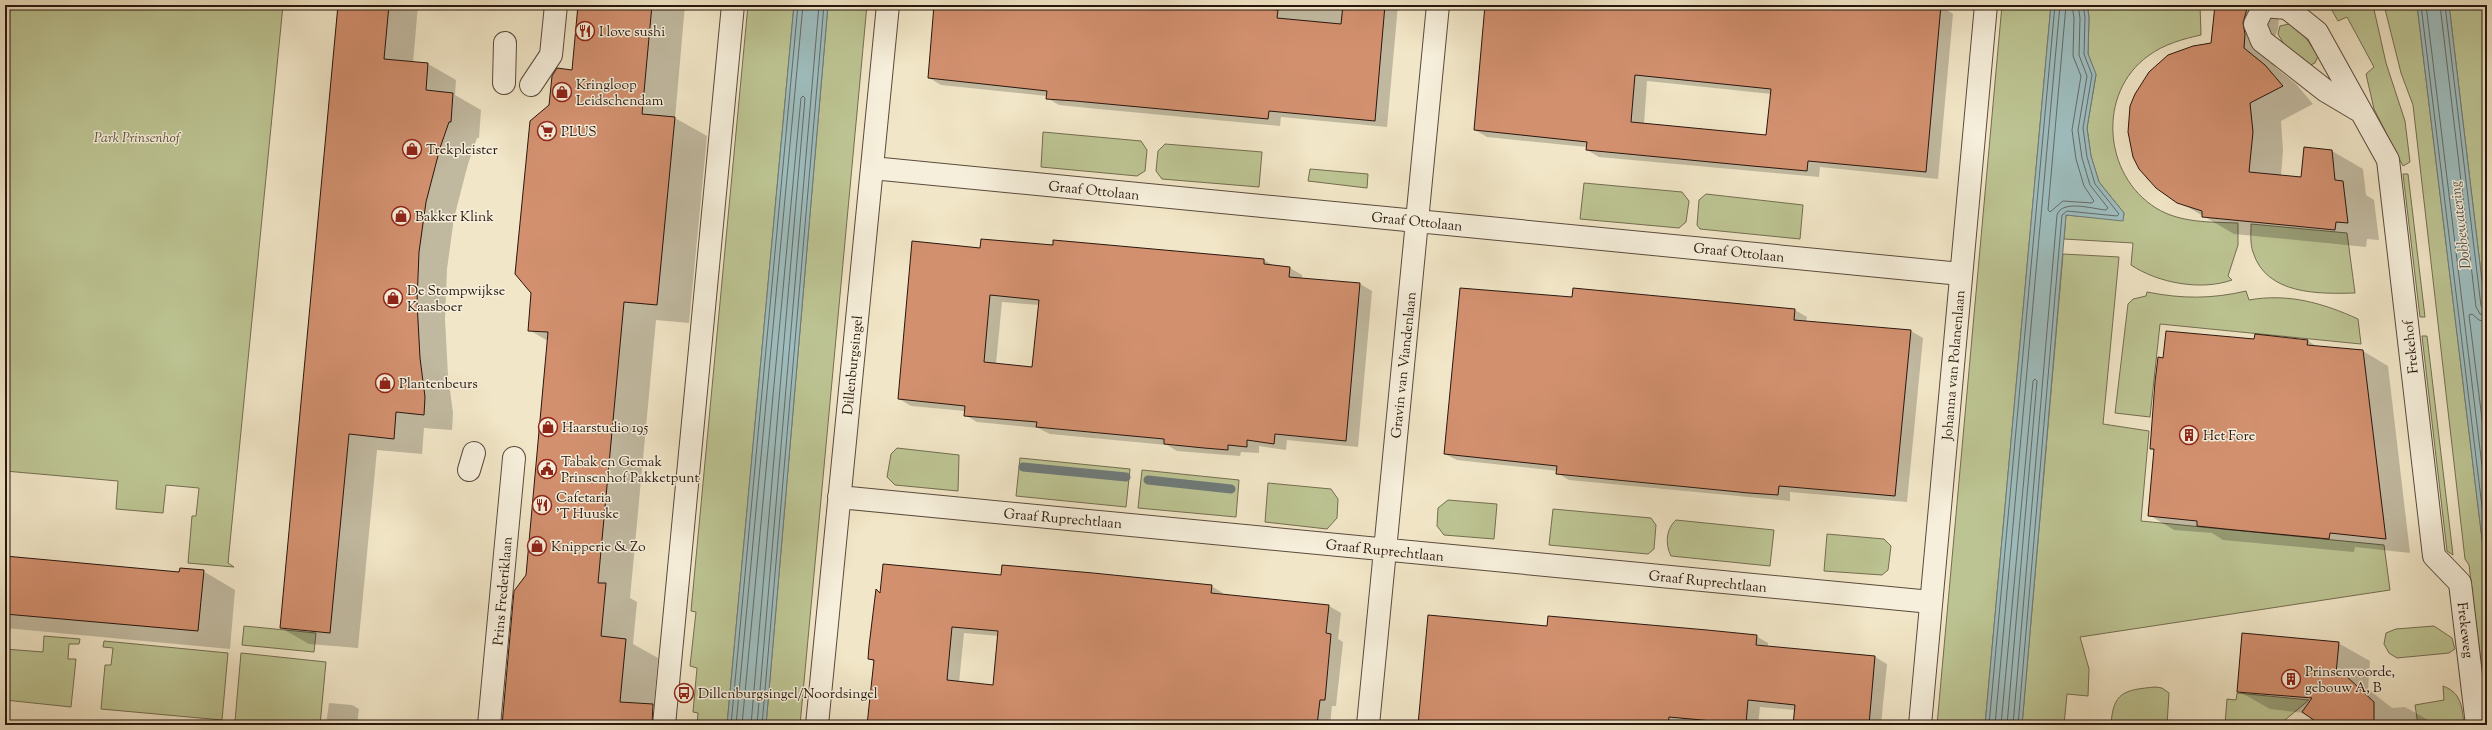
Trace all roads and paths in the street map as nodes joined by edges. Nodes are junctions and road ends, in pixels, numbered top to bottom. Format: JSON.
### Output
{"nodes":[{"id":1,"x":556,"y":5,"type":"edge"},
{"id":2,"x":732,"y":5,"type":"edge"},
{"id":3,"x":888,"y":5,"type":"edge"},
{"id":4,"x":1438,"y":5,"type":"edge"},
{"id":5,"x":1986,"y":5,"type":"edge"},
{"id":6,"x":505,"y":43,"type":"dead end"},
{"id":7,"x":504,"y":83,"type":"dead end"},
{"id":8,"x":531,"y":85,"type":"dead end"},
{"id":9,"x":2358,"y":110,"type":"junction"},
{"id":10,"x":872,"y":168,"type":"junction"},
{"id":11,"x":1416,"y":221,"type":"junction"},
{"id":12,"x":1961,"y":274,"type":"junction"},
{"id":13,"x":514,"y":458,"type":"dead end"},
{"id":14,"x":839,"y":497,"type":"junction"},
{"id":15,"x":1385,"y":550,"type":"junction"},
{"id":16,"x":2460,"y":583,"type":"joint"},
{"id":17,"x":1931,"y":602,"type":"junction"},
{"id":18,"x":489,"y":725,"type":"edge"},
{"id":19,"x":664,"y":725,"type":"edge"},
{"id":20,"x":817,"y":725,"type":"edge"},
{"id":21,"x":1368,"y":725,"type":"edge"},
{"id":22,"x":1920,"y":725,"type":"edge"},
{"id":23,"x":2477,"y":725,"type":"edge"}],
"edges":[{"from":1,"to":8,"type":"street"},
{"from":2,"to":19,"type":"street"},
{"from":3,"to":10,"type":"street","name":"Dillenburgsingel"},
{"from":4,"to":11,"type":"street","name":"Gravin van Viandenlaan"},
{"from":5,"to":12,"type":"street","name":"Johanna van Polanenlaan"},
{"from":6,"to":7,"type":"street"},
{"from":9,"to":9,"type":"street","name":"Frekehof"},
{"from":9,"to":16,"type":"street","name":"Frekehof"},
{"from":10,"to":11,"type":"street","name":"Graaf Ottolaan"},
{"from":10,"to":14,"type":"street","name":"Dillenburgsingel"},
{"from":11,"to":12,"type":"street","name":"Graaf Ottolaan"},
{"from":11,"to":15,"type":"street","name":"Gravin van Viandenlaan"},
{"from":12,"to":17,"type":"street","name":"Johanna van Polanenlaan"},
{"from":13,"to":18,"type":"street","name":"Prins Frederiklaan"},
{"from":14,"to":15,"type":"street","name":"Graaf Ruprechtlaan"},
{"from":14,"to":20,"type":"street","name":"Dillenburgsingel"},
{"from":15,"to":17,"type":"street","name":"Graaf Ruprechtlaan"},
{"from":15,"to":21,"type":"street","name":"Gravin van Viandenlaan"},
{"from":16,"to":23,"type":"street","name":"Frekeweg"},
{"from":17,"to":22,"type":"street","name":"Johanna van Polanenlaan"}]}
